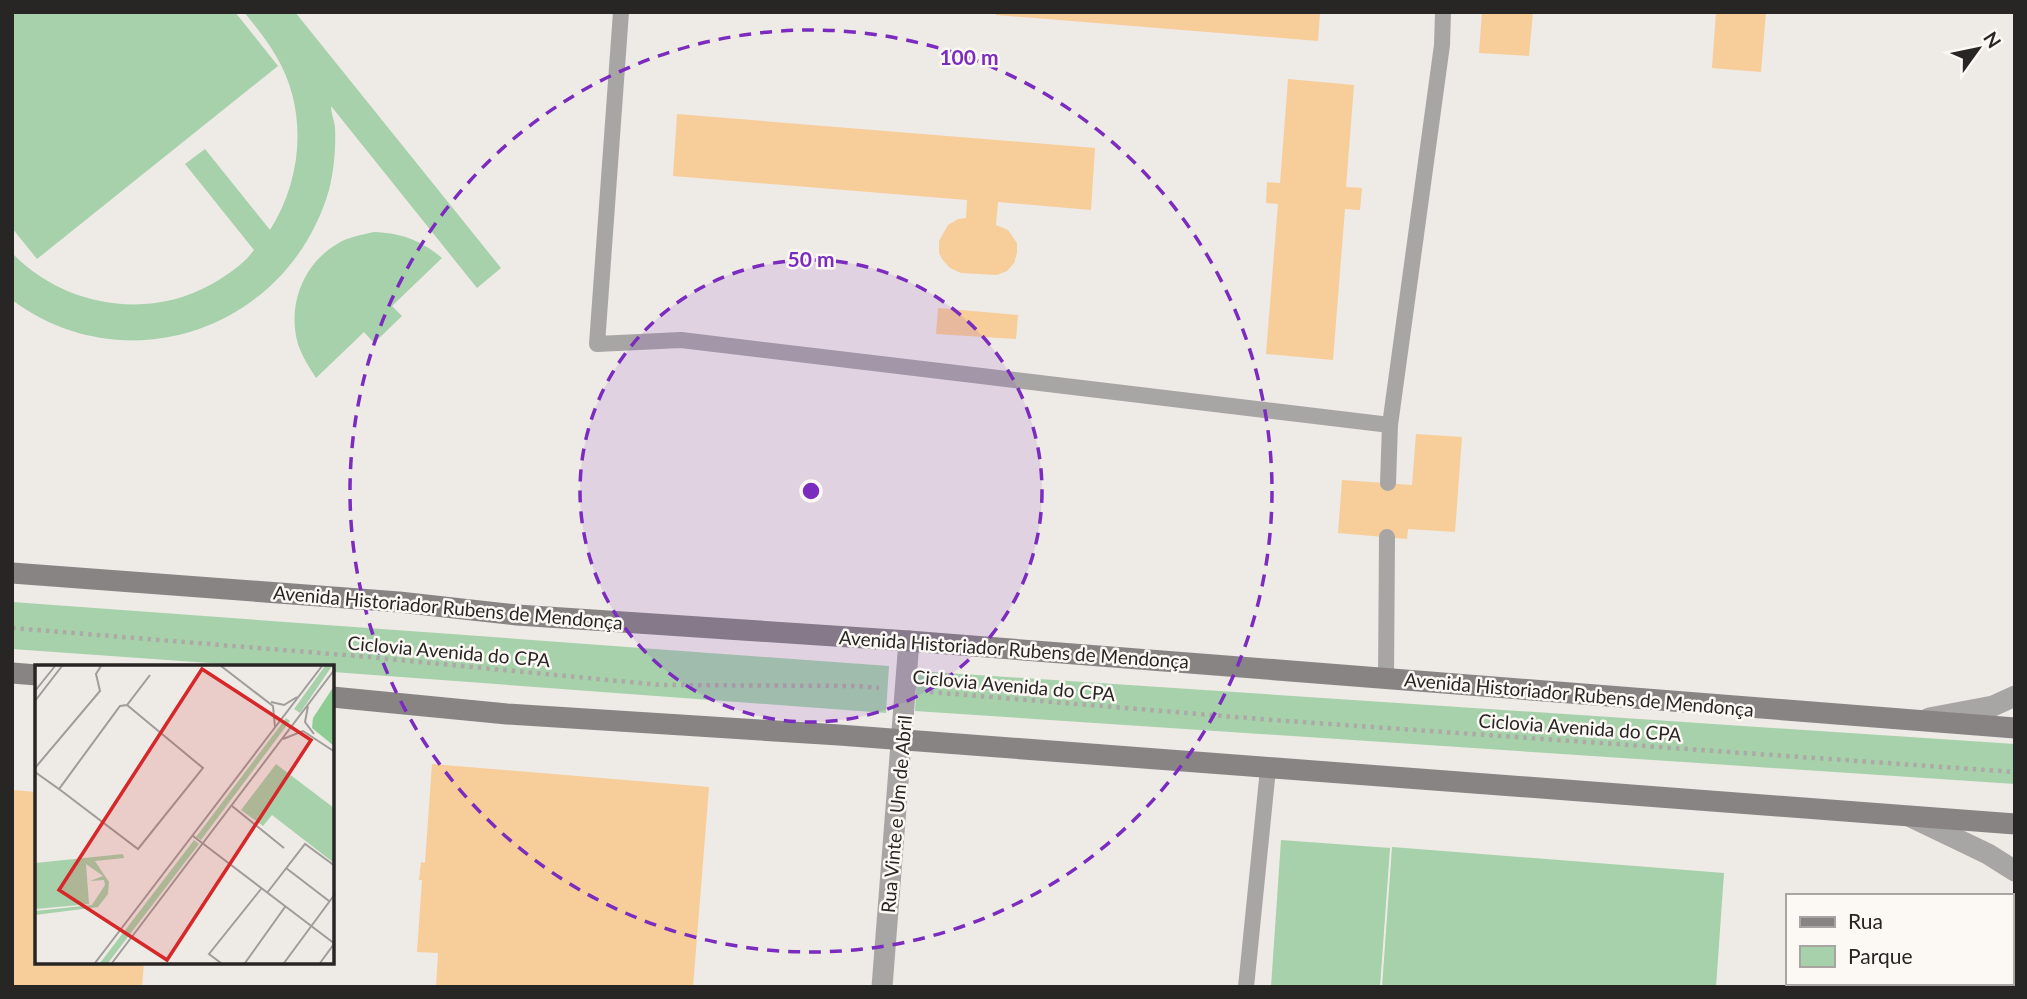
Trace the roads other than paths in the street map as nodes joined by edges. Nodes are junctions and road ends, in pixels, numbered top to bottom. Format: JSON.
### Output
{"nodes":[{"id":1,"x":621,"y":12,"type":"edge"},
{"id":2,"x":1443,"y":12,"type":"edge"},
{"id":3,"x":1390,"y":425,"type":"junction"},
{"id":4,"x":1388,"y":484,"type":"dead end"},
{"id":5,"x":1387,"y":537,"type":"dead end"},
{"id":6,"x":12,"y":573,"type":"edge"},
{"id":7,"x":909,"y":641,"type":"junction"},
{"id":8,"x":12,"y":673,"type":"edge"},
{"id":9,"x":35,"y":674,"type":"edge"},
{"id":10,"x":1386,"y":678,"type":"junction"},
{"id":11,"x":2015,"y":696,"type":"edge"},
{"id":12,"x":334,"y":697,"type":"edge"},
{"id":13,"x":1915,"y":720,"type":"junction"},
{"id":14,"x":2015,"y":728,"type":"edge"},
{"id":15,"x":902,"y":740,"type":"junction"},
{"id":16,"x":1268,"y":769,"type":"junction"},
{"id":17,"x":1909,"y":816,"type":"junction"},
{"id":18,"x":2015,"y":824,"type":"edge"},
{"id":19,"x":2015,"y":871,"type":"edge"},
{"id":20,"x":882,"y":987,"type":"edge"},
{"id":21,"x":1246,"y":987,"type":"edge"}],
"edges":[{"from":1,"to":3,"type":"lane"},
{"from":2,"to":3,"type":"lane"},
{"from":3,"to":4,"type":"lane"},
{"from":5,"to":10,"type":"lane"},
{"from":6,"to":7,"type":"main road","name":"Avenida Historiador Rubens de Mendonça"},
{"from":7,"to":10,"type":"main road","name":"Avenida Historiador Rubens de Mendonça"},
{"from":7,"to":15,"type":"street","name":"Rua Vinte e Um de Abril"},
{"from":8,"to":9,"type":"main road"},
{"from":10,"to":13,"type":"main road","name":"Avenida Historiador Rubens de Mendonça"},
{"from":11,"to":13,"type":"street"},
{"from":12,"to":15,"type":"main road"},
{"from":13,"to":14,"type":"main road","name":"Avenida Historiador Rubens de Mendonça"},
{"from":15,"to":16,"type":"main road"},
{"from":15,"to":20,"type":"street","name":"Rua Vinte e Um de Abril"},
{"from":16,"to":17,"type":"main road"},
{"from":16,"to":21,"type":"lane"},
{"from":17,"to":18,"type":"main road"},
{"from":17,"to":19,"type":"street"}]}
